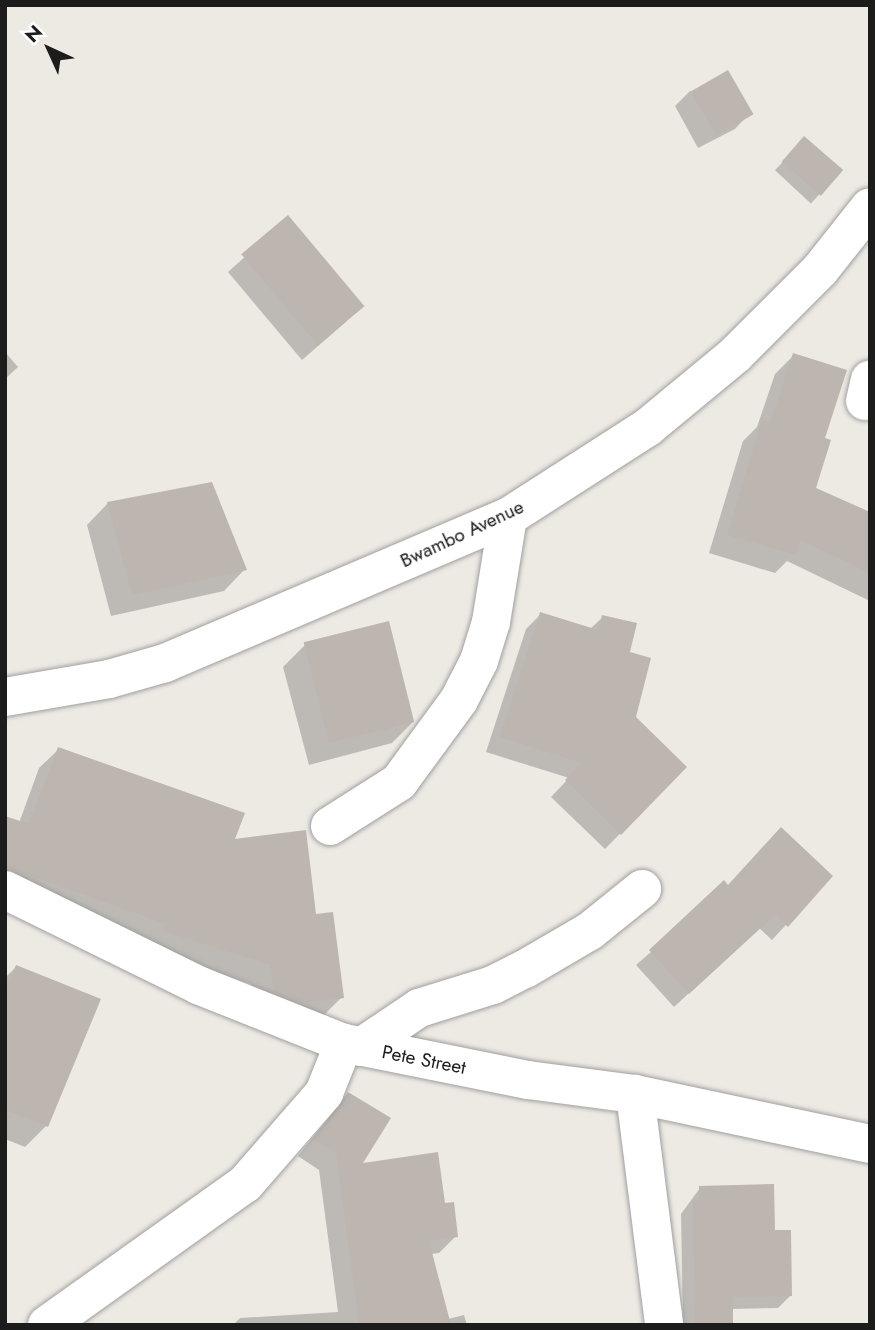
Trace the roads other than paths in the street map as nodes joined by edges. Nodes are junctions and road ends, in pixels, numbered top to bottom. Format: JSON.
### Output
{"nodes":[{"id":1,"x":870,"y":207,"type":"edge"},
{"id":2,"x":508,"y":517,"type":"junction"},
{"id":3,"x":5,"y":697,"type":"edge"},
{"id":4,"x":330,"y":826,"type":"dead end"},
{"id":5,"x":642,"y":889,"type":"dead end"},
{"id":6,"x":5,"y":890,"type":"edge"},
{"id":7,"x":352,"y":1045,"type":"junction"},
{"id":8,"x":635,"y":1094,"type":"junction"},
{"id":9,"x":870,"y":1144,"type":"edge"},
{"id":10,"x":47,"y":1325,"type":"edge"},
{"id":11,"x":664,"y":1325,"type":"edge"}],
"edges":[{"from":1,"to":2,"type":"street","name":"Bwambo Avenue"},
{"from":2,"to":3,"type":"street","name":"Bwambo Avenue"},
{"from":2,"to":4,"type":"street"},
{"from":5,"to":7,"type":"street"},
{"from":6,"to":7,"type":"street","name":"Pete Street"},
{"from":7,"to":8,"type":"street","name":"Pete Street"},
{"from":7,"to":10,"type":"street"},
{"from":8,"to":9,"type":"street","name":"Pete Street"},
{"from":8,"to":11,"type":"street"}]}
